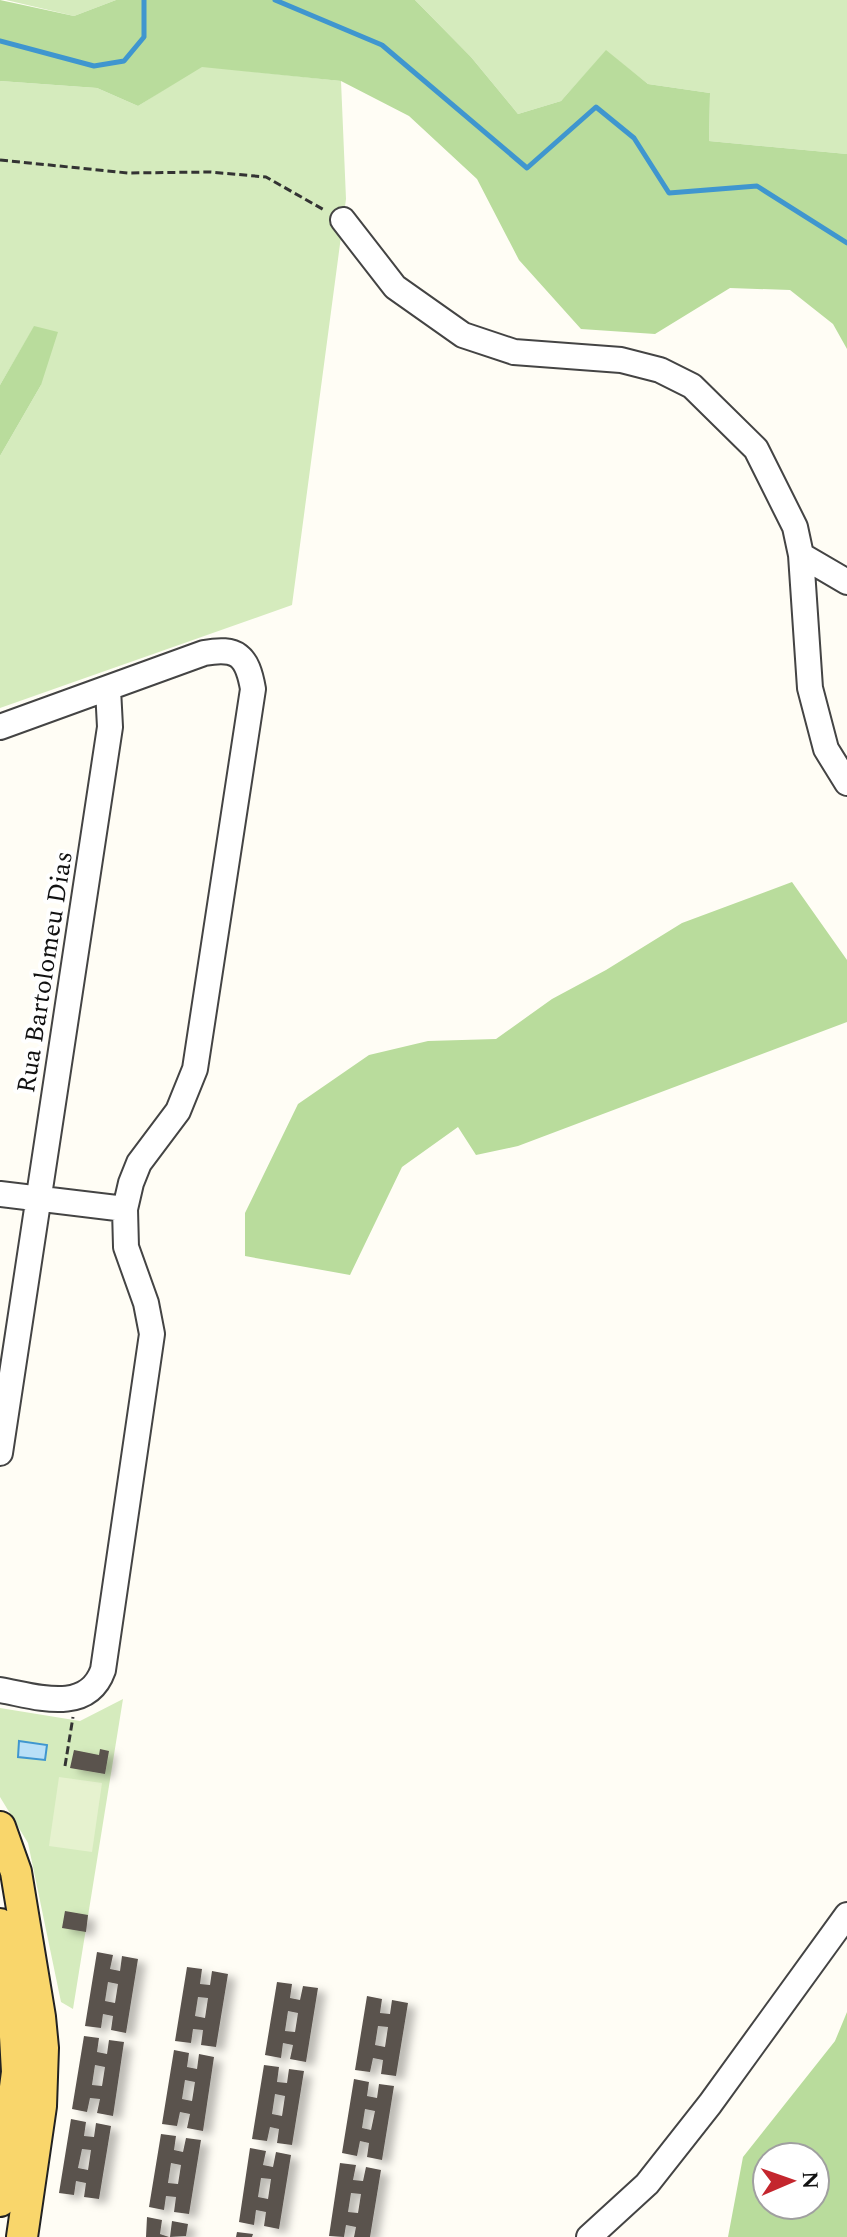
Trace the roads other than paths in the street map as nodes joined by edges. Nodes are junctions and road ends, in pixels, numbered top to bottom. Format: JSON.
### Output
{"nodes":[{"id":1,"x":343,"y":220,"type":"road end"},
{"id":2,"x":801,"y":555,"type":"junction"},
{"id":3,"x":847,"y":582,"type":"edge"},
{"id":4,"x":108,"y":689,"type":"junction"},
{"id":5,"x":0,"y":727,"type":"edge"},
{"id":6,"x":847,"y":783,"type":"edge"},
{"id":7,"x":0,"y":1194,"type":"edge"},
{"id":8,"x":38,"y":1199,"type":"junction"},
{"id":9,"x":125,"y":1209,"type":"junction"},
{"id":10,"x":0,"y":1453,"type":"edge"},
{"id":11,"x":0,"y":1690,"type":"edge"},
{"id":12,"x":0,"y":1827,"type":"edge"},
{"id":13,"x":847,"y":1915,"type":"edge"},
{"id":14,"x":0,"y":1924,"type":"edge"},
{"id":15,"x":27,"y":2018,"type":"junction"},
{"id":16,"x":30,"y":2071,"type":"junction"},
{"id":17,"x":0,"y":2201,"type":"edge"},
{"id":18,"x":22,"y":2237,"type":"edge"},
{"id":19,"x":589,"y":2237,"type":"edge"}],
"edges":[{"from":1,"to":2,"type":"street"},
{"from":2,"to":3,"type":"street"},
{"from":2,"to":6,"type":"street"},
{"from":4,"to":5,"type":"street"},
{"from":4,"to":8,"type":"street","name":"Rua Bartolomeu Dias"},
{"from":4,"to":9,"type":"street"},
{"from":7,"to":8,"type":"street"},
{"from":8,"to":9,"type":"street"},
{"from":8,"to":10,"type":"street","name":"Rua Bartolomeu Dias"},
{"from":9,"to":11,"type":"street"},
{"from":12,"to":15,"type":"main road"},
{"from":13,"to":19,"type":"street"},
{"from":14,"to":15,"type":"main road"},
{"from":15,"to":16,"type":"main road"},
{"from":16,"to":17,"type":"main road"},
{"from":16,"to":18,"type":"main road"}]}
